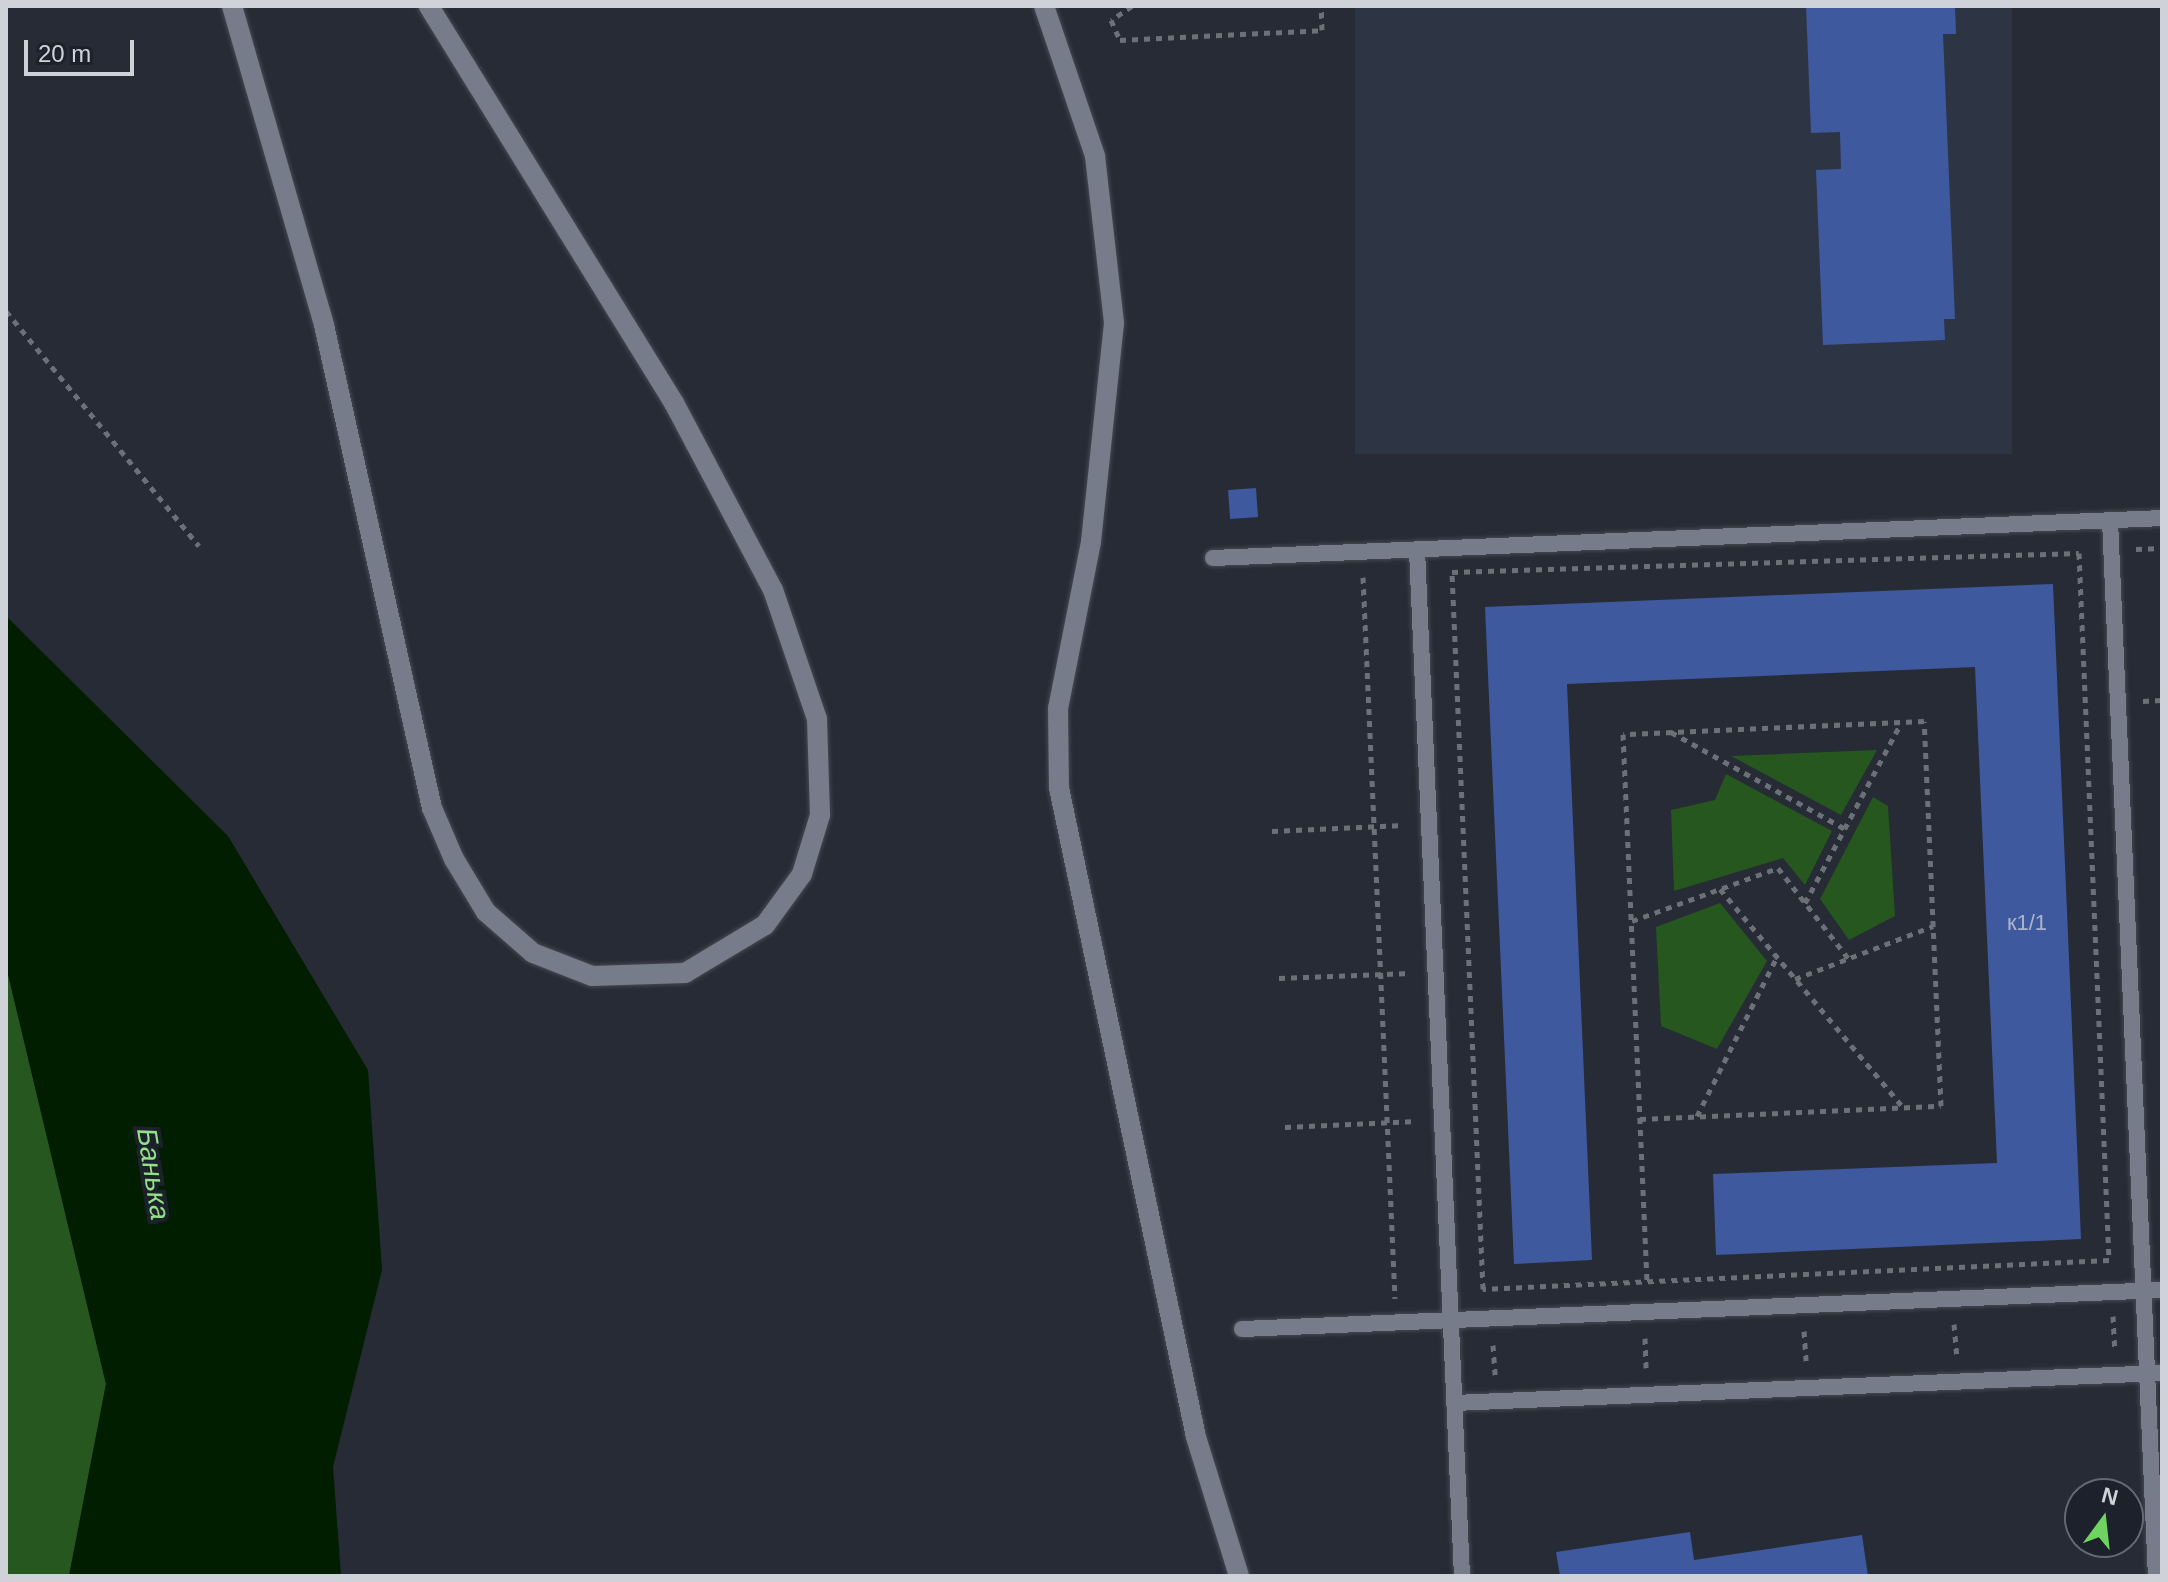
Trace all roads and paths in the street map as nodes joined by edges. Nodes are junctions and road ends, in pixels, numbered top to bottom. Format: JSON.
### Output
{"nodes":[{"id":1,"x":232,"y":6,"type":"edge"},
{"id":2,"x":1044,"y":6,"type":"edge"},
{"id":3,"x":1132,"y":6,"type":"edge"},
{"id":4,"x":1321,"y":6,"type":"edge"},
{"id":5,"x":430,"y":7,"type":"edge"},
{"id":6,"x":6,"y":311,"type":"edge"},
{"id":7,"x":2162,"y":518,"type":"edge"},
{"id":8,"x":2110,"y":520,"type":"junction"},
{"id":9,"x":199,"y":546,"type":"dead end"},
{"id":10,"x":1417,"y":550,"type":"junction"},
{"id":11,"x":1362,"y":552,"type":"junction"},
{"id":12,"x":1213,"y":558,"type":"dead end"},
{"id":13,"x":1901,"y":722,"type":"junction"},
{"id":14,"x":1670,"y":732,"type":"junction"},
{"id":15,"x":1429,"y":824,"type":"junction"},
{"id":16,"x":1375,"y":827,"type":"junction"},
{"id":17,"x":1845,"y":829,"type":"junction"},
{"id":18,"x":1272,"y":831,"type":"dead end"},
{"id":19,"x":1720,"y":889,"type":"junction"},
{"id":20,"x":1805,"y":903,"type":"junction"},
{"id":21,"x":1632,"y":921,"type":"junction"},
{"id":22,"x":1933,"y":926,"type":"junction"},
{"id":23,"x":1777,"y":957,"type":"junction"},
{"id":24,"x":1848,"y":958,"type":"junction"},
{"id":25,"x":1436,"y":972,"type":"junction"},
{"id":26,"x":1381,"y":974,"type":"junction"},
{"id":27,"x":1279,"y":978,"type":"dead end"},
{"id":28,"x":1795,"y":979,"type":"junction"},
{"id":29,"x":1904,"y":1108,"type":"junction"},
{"id":30,"x":1697,"y":1116,"type":"junction"},
{"id":31,"x":1640,"y":1119,"type":"junction"},
{"id":32,"x":1442,"y":1120,"type":"junction"},
{"id":33,"x":1387,"y":1122,"type":"junction"},
{"id":34,"x":1285,"y":1127,"type":"dead end"},
{"id":35,"x":1647,"y":1282,"type":"junction"},
{"id":36,"x":2162,"y":1290,"type":"edge"},
{"id":37,"x":2143,"y":1291,"type":"junction"},
{"id":38,"x":1648,"y":1312,"type":"junction"},
{"id":39,"x":1451,"y":1320,"type":"junction"},
{"id":40,"x":1396,"y":1322,"type":"junction"},
{"id":41,"x":1242,"y":1329,"type":"dead end"},
{"id":42,"x":2154,"y":1374,"type":"edge"},
{"id":43,"x":1648,"y":1395,"type":"junction"},
{"id":44,"x":1454,"y":1403,"type":"junction"},
{"id":45,"x":1239,"y":1576,"type":"edge"},
{"id":46,"x":1462,"y":1576,"type":"edge"},
{"id":47,"x":2156,"y":1576,"type":"edge"}],
"edges":[{"from":1,"to":5,"type":"street"},
{"from":2,"to":45,"type":"street"},
{"from":3,"to":4,"type":"path"},
{"from":6,"to":9,"type":"path"},
{"from":7,"to":8,"type":"lane"},
{"from":8,"to":10,"type":"lane"},
{"from":8,"to":37,"type":"lane"},
{"from":10,"to":11,"type":"lane"},
{"from":10,"to":15,"type":"lane"},
{"from":11,"to":12,"type":"lane"},
{"from":11,"to":16,"type":"path"},
{"from":13,"to":14,"type":"path"},
{"from":13,"to":17,"type":"path"},
{"from":13,"to":22,"type":"path"},
{"from":14,"to":17,"type":"path"},
{"from":14,"to":21,"type":"path"},
{"from":15,"to":16,"type":"path"},
{"from":15,"to":25,"type":"lane"},
{"from":16,"to":18,"type":"path"},
{"from":16,"to":26,"type":"path"},
{"from":17,"to":20,"type":"path"},
{"from":19,"to":20,"type":"path"},
{"from":19,"to":21,"type":"path"},
{"from":19,"to":23,"type":"path"},
{"from":20,"to":24,"type":"path"},
{"from":21,"to":31,"type":"path"},
{"from":22,"to":24,"type":"path"},
{"from":22,"to":29,"type":"path"},
{"from":23,"to":28,"type":"path"},
{"from":23,"to":30,"type":"path"},
{"from":24,"to":28,"type":"path"},
{"from":25,"to":26,"type":"path"},
{"from":25,"to":32,"type":"lane"},
{"from":26,"to":27,"type":"path"},
{"from":26,"to":33,"type":"path"},
{"from":28,"to":29,"type":"path"},
{"from":29,"to":30,"type":"path"},
{"from":30,"to":31,"type":"path"},
{"from":31,"to":35,"type":"path"},
{"from":32,"to":33,"type":"path"},
{"from":32,"to":39,"type":"lane"},
{"from":33,"to":34,"type":"path"},
{"from":33,"to":40,"type":"path"},
{"from":35,"to":35,"type":"path"},
{"from":35,"to":38,"type":"path"},
{"from":36,"to":37,"type":"lane"},
{"from":37,"to":38,"type":"lane"},
{"from":37,"to":42,"type":"lane"},
{"from":38,"to":39,"type":"lane"},
{"from":38,"to":43,"type":"path"},
{"from":39,"to":40,"type":"lane"},
{"from":39,"to":44,"type":"lane"},
{"from":40,"to":41,"type":"lane"},
{"from":42,"to":43,"type":"lane"},
{"from":42,"to":47,"type":"lane"},
{"from":43,"to":44,"type":"lane"},
{"from":44,"to":46,"type":"lane"}]}
